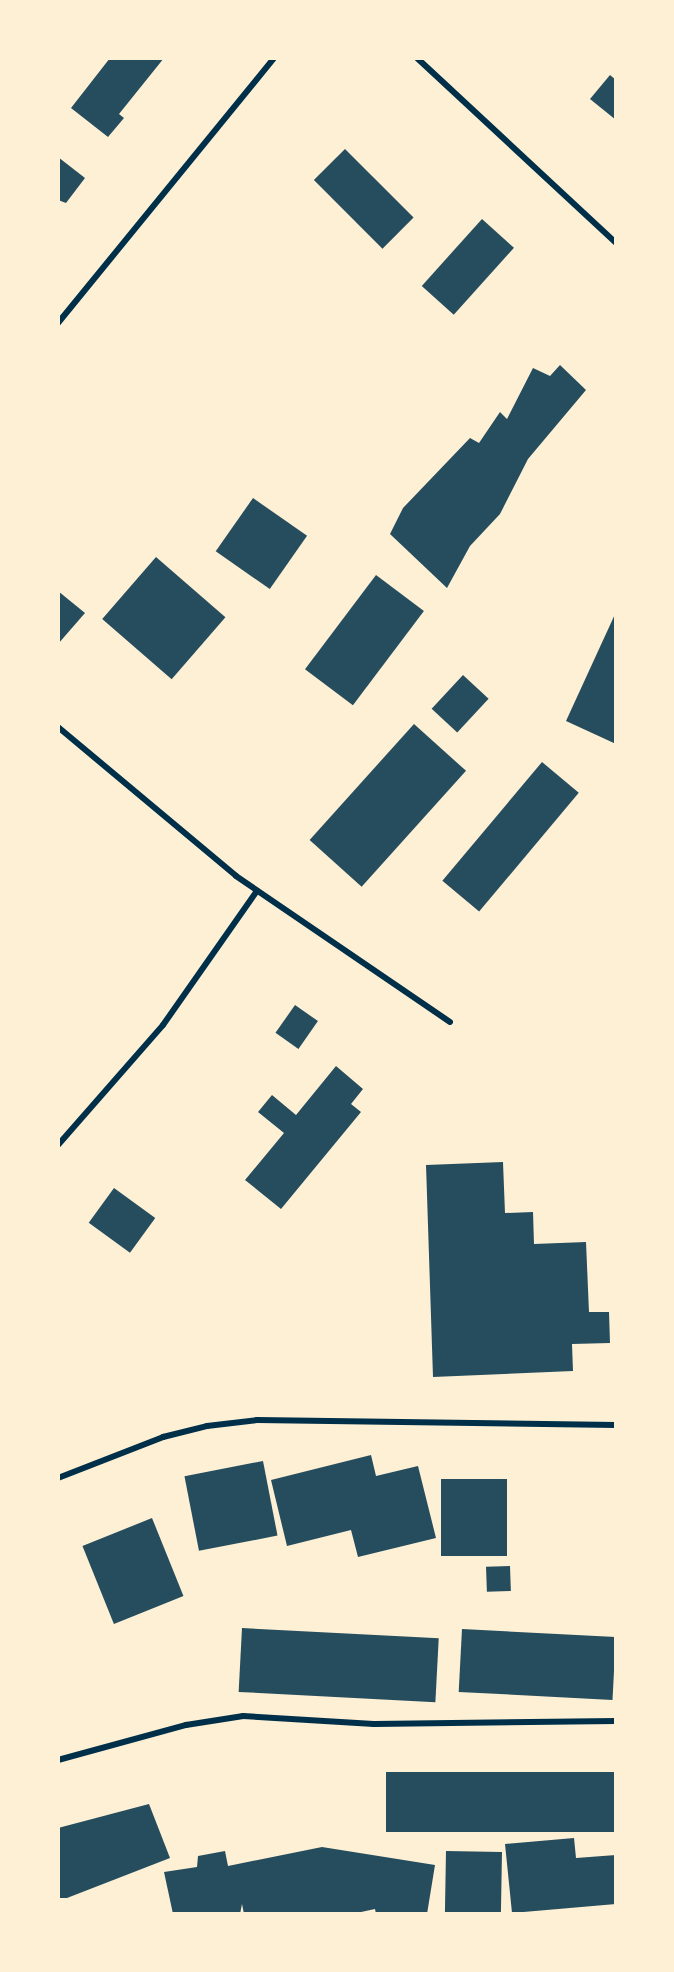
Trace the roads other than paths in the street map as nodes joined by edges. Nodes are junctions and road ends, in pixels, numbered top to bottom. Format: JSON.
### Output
{"nodes":[{"id":1,"x":274,"y":58,"type":"edge"},
{"id":2,"x":417,"y":58,"type":"edge"},
{"id":3,"x":615,"y":243,"type":"edge"},
{"id":4,"x":58,"y":323,"type":"edge"},
{"id":5,"x":58,"y":727,"type":"edge"},
{"id":6,"x":257,"y":891,"type":"junction"},
{"id":7,"x":450,"y":1022,"type":"dead end"},
{"id":8,"x":58,"y":1145,"type":"edge"},
{"id":9,"x":615,"y":1425,"type":"edge"},
{"id":10,"x":58,"y":1478,"type":"edge"},
{"id":11,"x":615,"y":1721,"type":"edge"},
{"id":12,"x":58,"y":1760,"type":"edge"}],
"edges":[{"from":1,"to":4,"type":"street"},
{"from":2,"to":3,"type":"street"},
{"from":5,"to":6,"type":"street"},
{"from":6,"to":7,"type":"street"},
{"from":6,"to":8,"type":"street"},
{"from":9,"to":10,"type":"street"},
{"from":11,"to":12,"type":"street"}]}
